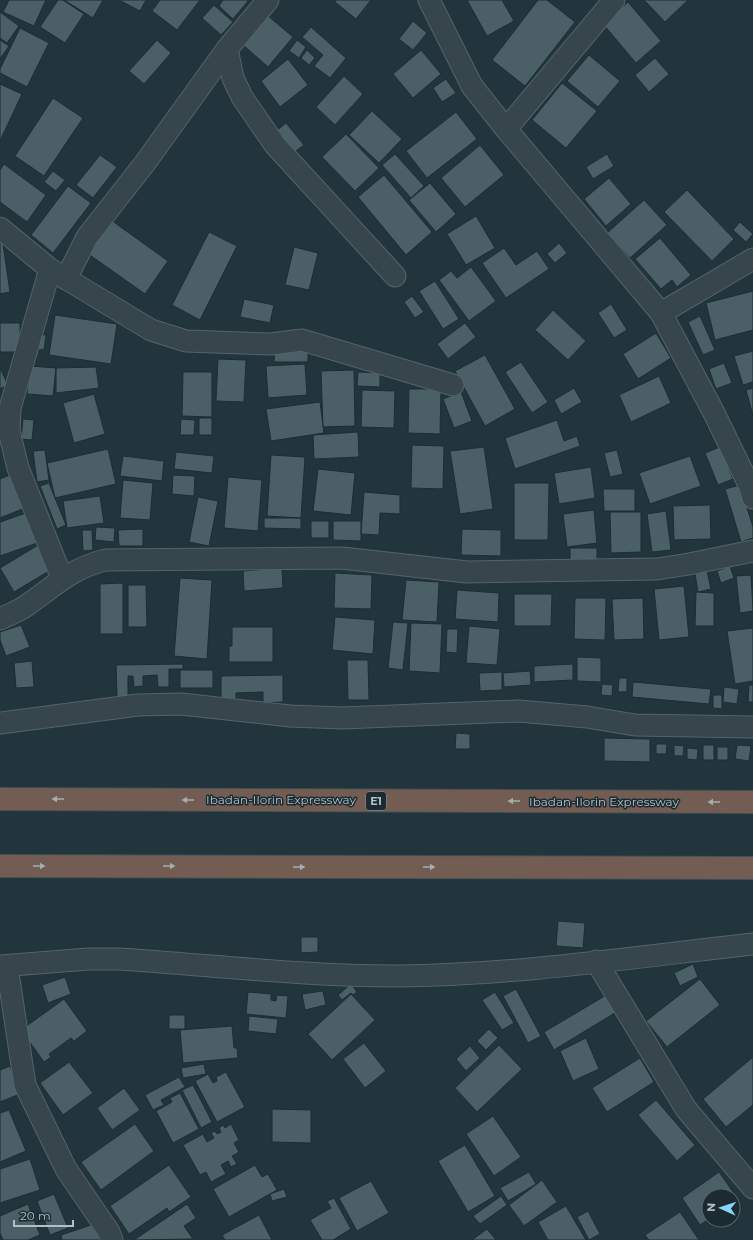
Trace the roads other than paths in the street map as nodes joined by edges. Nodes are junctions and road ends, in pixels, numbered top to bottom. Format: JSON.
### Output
{"nodes":[{"id":1,"x":268,"y":0,"type":"edge"},
{"id":2,"x":429,"y":0,"type":"edge"},
{"id":3,"x":614,"y":0,"type":"edge"},
{"id":4,"x":227,"y":49,"type":"junction"},
{"id":5,"x":506,"y":130,"type":"junction"},
{"id":6,"x":0,"y":228,"type":"edge"},
{"id":7,"x":753,"y":259,"type":"edge"},
{"id":8,"x":58,"y":274,"type":"junction"},
{"id":9,"x":395,"y":276,"type":"dead end"},
{"id":10,"x":661,"y":313,"type":"junction"},
{"id":11,"x":453,"y":385,"type":"dead end"},
{"id":12,"x":753,"y":498,"type":"edge"},
{"id":13,"x":753,"y":551,"type":"edge"},
{"id":14,"x":62,"y":578,"type":"junction"},
{"id":15,"x":0,"y":619,"type":"edge"},
{"id":16,"x":0,"y":723,"type":"edge"},
{"id":17,"x":753,"y":727,"type":"edge"},
{"id":18,"x":0,"y":799,"type":"edge"},
{"id":19,"x":753,"y":802,"type":"edge"},
{"id":20,"x":0,"y":866,"type":"edge"},
{"id":21,"x":753,"y":868,"type":"edge"},
{"id":22,"x":753,"y":944,"type":"edge"},
{"id":23,"x":596,"y":961,"type":"junction"},
{"id":24,"x":3,"y":966,"type":"edge"},
{"id":25,"x":753,"y":1188,"type":"edge"},
{"id":26,"x":112,"y":1240,"type":"edge"}],
"edges":[{"from":1,"to":4,"type":"street"},
{"from":2,"to":5,"type":"street"},
{"from":3,"to":5,"type":"street"},
{"from":4,"to":8,"type":"street"},
{"from":4,"to":9,"type":"street"},
{"from":5,"to":10,"type":"street"},
{"from":6,"to":8,"type":"street"},
{"from":7,"to":10,"type":"street"},
{"from":8,"to":11,"type":"street"},
{"from":8,"to":14,"type":"street"},
{"from":10,"to":12,"type":"street"},
{"from":13,"to":14,"type":"street"},
{"from":14,"to":15,"type":"street"},
{"from":16,"to":17,"type":"street"},
{"from":19,"to":18,"type":"highway","name":"Ibadan-Ilorin Expressway","number":"E1","one_way":true},
{"from":20,"to":21,"type":"highway","one_way":true},
{"from":22,"to":23,"type":"street"},
{"from":23,"to":24,"type":"street"},
{"from":23,"to":25,"type":"street"},
{"from":24,"to":26,"type":"street"}]}
